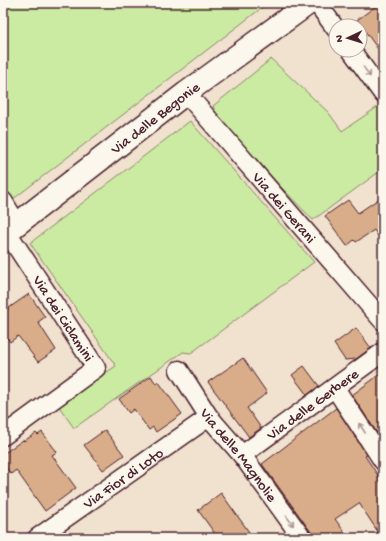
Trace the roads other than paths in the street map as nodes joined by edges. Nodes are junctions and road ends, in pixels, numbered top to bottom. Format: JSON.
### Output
{"nodes":[{"id":1,"x":309,"y":3,"type":"edge"},
{"id":2,"x":317,"y":3,"type":"edge"},
{"id":3,"x":328,"y":18,"type":"edge"},
{"id":4,"x":357,"y":58,"type":"edge"},
{"id":5,"x":186,"y":93,"type":"junction"},
{"id":6,"x":383,"y":94,"type":"edge"},
{"id":7,"x":3,"y":201,"type":"edge"},
{"id":8,"x":9,"y":231,"type":"edge"},
{"id":9,"x":383,"y":321,"type":"edge"},
{"id":10,"x":383,"y":352,"type":"edge"},
{"id":11,"x":179,"y":370,"type":"dead end"},
{"id":12,"x":335,"y":388,"type":"junction"},
{"id":13,"x":209,"y":417,"type":"junction"},
{"id":14,"x":3,"y":436,"type":"edge"},
{"id":15,"x":242,"y":455,"type":"junction"},
{"id":16,"x":383,"y":461,"type":"edge"},
{"id":17,"x":37,"y":538,"type":"edge"},
{"id":18,"x":302,"y":538,"type":"edge"}],
"edges":[{"from":1,"to":5,"type":"street","name":"Via delle Begonie"},
{"from":2,"to":3,"type":"street"},
{"from":4,"to":6,"type":"street","one_way":true},
{"from":5,"to":8,"type":"street","name":"Via delle Begonie"},
{"from":5,"to":9,"type":"street","name":"Via dei Gerani"},
{"from":7,"to":8,"type":"street","name":"Via dei Ciclamini"},
{"from":8,"to":14,"type":"street","name":"Via dei Ciclamini"},
{"from":10,"to":12,"type":"street","name":"Via delle Gerbere"},
{"from":11,"to":13,"type":"street","name":"Via delle Magnolie"},
{"from":12,"to":15,"type":"street","name":"Via delle Gerbere"},
{"from":16,"to":12,"type":"street","one_way":true},
{"from":13,"to":15,"type":"street","name":"Via delle Magnolie"},
{"from":13,"to":17,"type":"street","name":"Via Fior di Loto"},
{"from":15,"to":18,"type":"street","name":"Via delle Magnolie","one_way":true}]}
